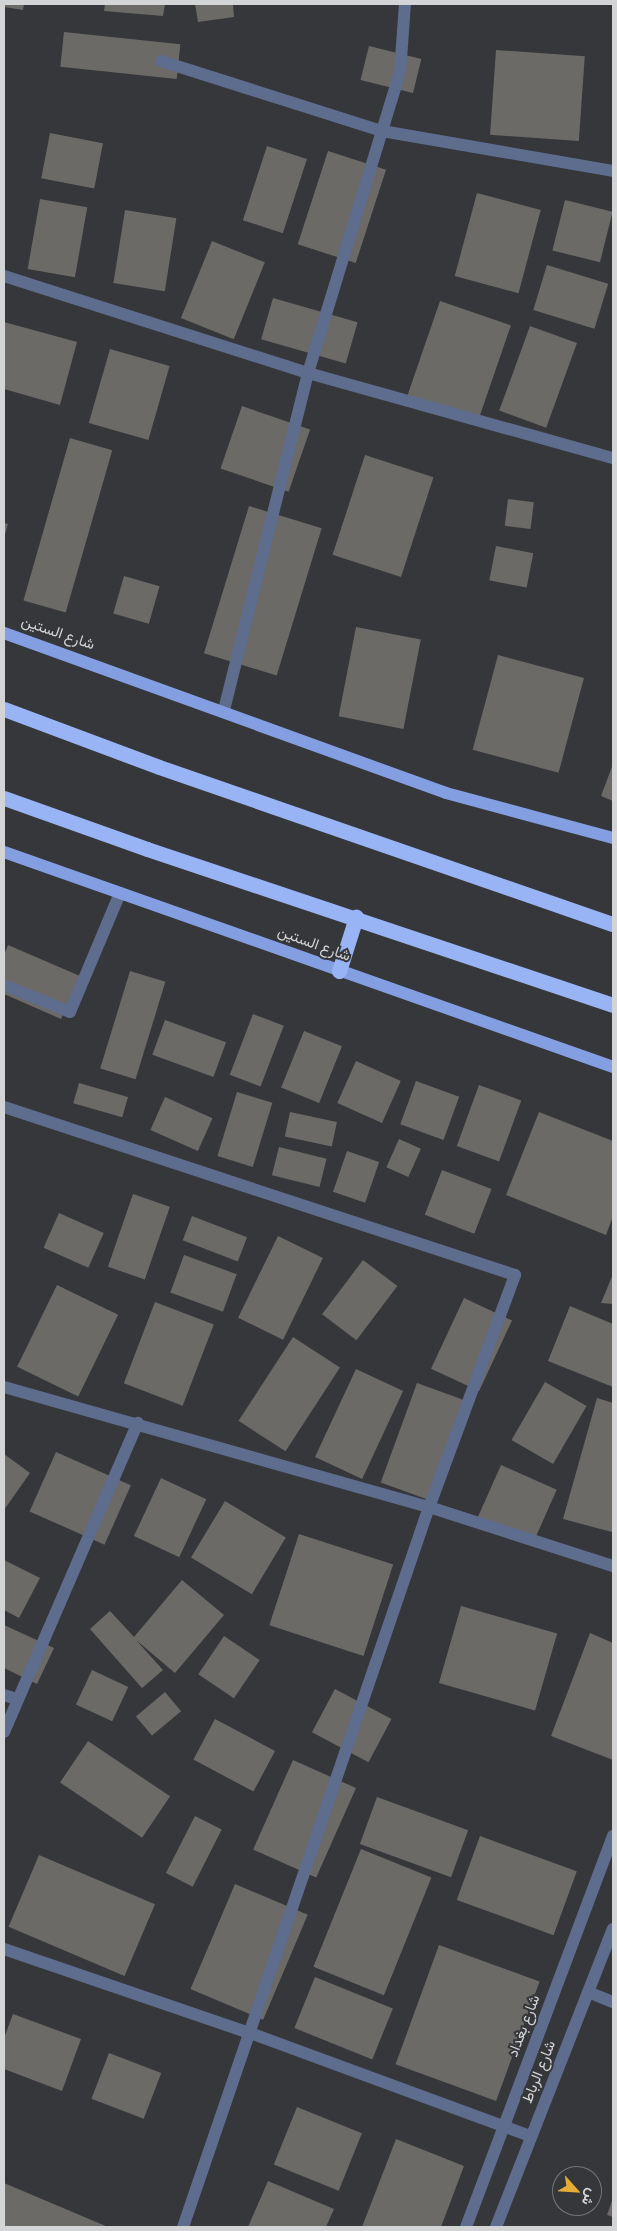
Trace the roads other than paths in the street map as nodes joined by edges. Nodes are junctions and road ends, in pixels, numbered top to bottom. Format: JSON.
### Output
{"nodes":[{"id":1,"x":406,"y":4,"type":"edge"},
{"id":2,"x":161,"y":61,"type":"dead end"},
{"id":3,"x":382,"y":132,"type":"junction"},
{"id":4,"x":613,"y":171,"type":"edge"},
{"id":5,"x":4,"y":276,"type":"edge"},
{"id":6,"x":308,"y":373,"type":"junction"},
{"id":7,"x":613,"y":458,"type":"edge"},
{"id":8,"x":4,"y":633,"type":"edge"},
{"id":9,"x":4,"y":709,"type":"edge"},
{"id":10,"x":224,"y":710,"type":"junction"},
{"id":11,"x":4,"y":798,"type":"edge"},
{"id":12,"x":613,"y":838,"type":"edge"},
{"id":13,"x":4,"y":852,"type":"edge"},
{"id":14,"x":120,"y":893,"type":"junction"},
{"id":15,"x":356,"y":916,"type":"junction"},
{"id":16,"x":613,"y":924,"type":"edge"},
{"id":17,"x":339,"y":972,"type":"junction"},
{"id":18,"x":4,"y":985,"type":"edge"},
{"id":19,"x":613,"y":1005,"type":"edge"},
{"id":20,"x":613,"y":1067,"type":"edge"},
{"id":21,"x":4,"y":1107,"type":"edge"},
{"id":22,"x":4,"y":1387,"type":"edge"},
{"id":23,"x":138,"y":1423,"type":"junction"},
{"id":24,"x":429,"y":1506,"type":"junction"},
{"id":25,"x":613,"y":1566,"type":"edge"},
{"id":26,"x":10,"y":1697,"type":"edge"},
{"id":27,"x":4,"y":1732,"type":"edge"},
{"id":28,"x":613,"y":1836,"type":"edge"},
{"id":29,"x":613,"y":1929,"type":"edge"},
{"id":30,"x":4,"y":1949,"type":"edge"},
{"id":31,"x":588,"y":1992,"type":"junction"},
{"id":32,"x":613,"y":2002,"type":"edge"},
{"id":33,"x":250,"y":2032,"type":"junction"},
{"id":34,"x":503,"y":2126,"type":"junction"},
{"id":35,"x":530,"y":2136,"type":"junction"},
{"id":36,"x":183,"y":2227,"type":"edge"},
{"id":37,"x":466,"y":2227,"type":"edge"},
{"id":38,"x":496,"y":2227,"type":"edge"}],
"edges":[{"from":1,"to":3,"type":"street"},
{"from":2,"to":3,"type":"street"},
{"from":3,"to":4,"type":"street"},
{"from":3,"to":6,"type":"street"},
{"from":5,"to":6,"type":"street"},
{"from":6,"to":7,"type":"street"},
{"from":6,"to":10,"type":"street"},
{"from":8,"to":10,"type":"main road","name":"شارع الستين"},
{"from":9,"to":16,"type":"highway"},
{"from":10,"to":12,"type":"main road","name":"شارع الستين"},
{"from":11,"to":15,"type":"highway"},
{"from":13,"to":14,"type":"main road","name":"شارع الستين"},
{"from":14,"to":17,"type":"main road","name":"شارع الستين"},
{"from":14,"to":18,"type":"street"},
{"from":15,"to":17,"type":"highway"},
{"from":15,"to":19,"type":"highway"},
{"from":17,"to":20,"type":"main road","name":"شارع الستين"},
{"from":21,"to":24,"type":"street"},
{"from":22,"to":23,"type":"street"},
{"from":23,"to":24,"type":"street"},
{"from":23,"to":26,"type":"street"},
{"from":24,"to":25,"type":"street"},
{"from":24,"to":33,"type":"street"},
{"from":26,"to":27,"type":"street"},
{"from":28,"to":34,"type":"street","name":"شارع بغداد"},
{"from":29,"to":31,"type":"street","name":"شارع الرباط"},
{"from":30,"to":33,"type":"street"},
{"from":31,"to":32,"type":"street"},
{"from":31,"to":35,"type":"street","name":"شارع الرباط"},
{"from":33,"to":34,"type":"street"},
{"from":33,"to":36,"type":"street"},
{"from":34,"to":35,"type":"street"},
{"from":34,"to":37,"type":"street","name":"شارع بغداد"},
{"from":35,"to":38,"type":"street","name":"شارع الرباط"}]}
